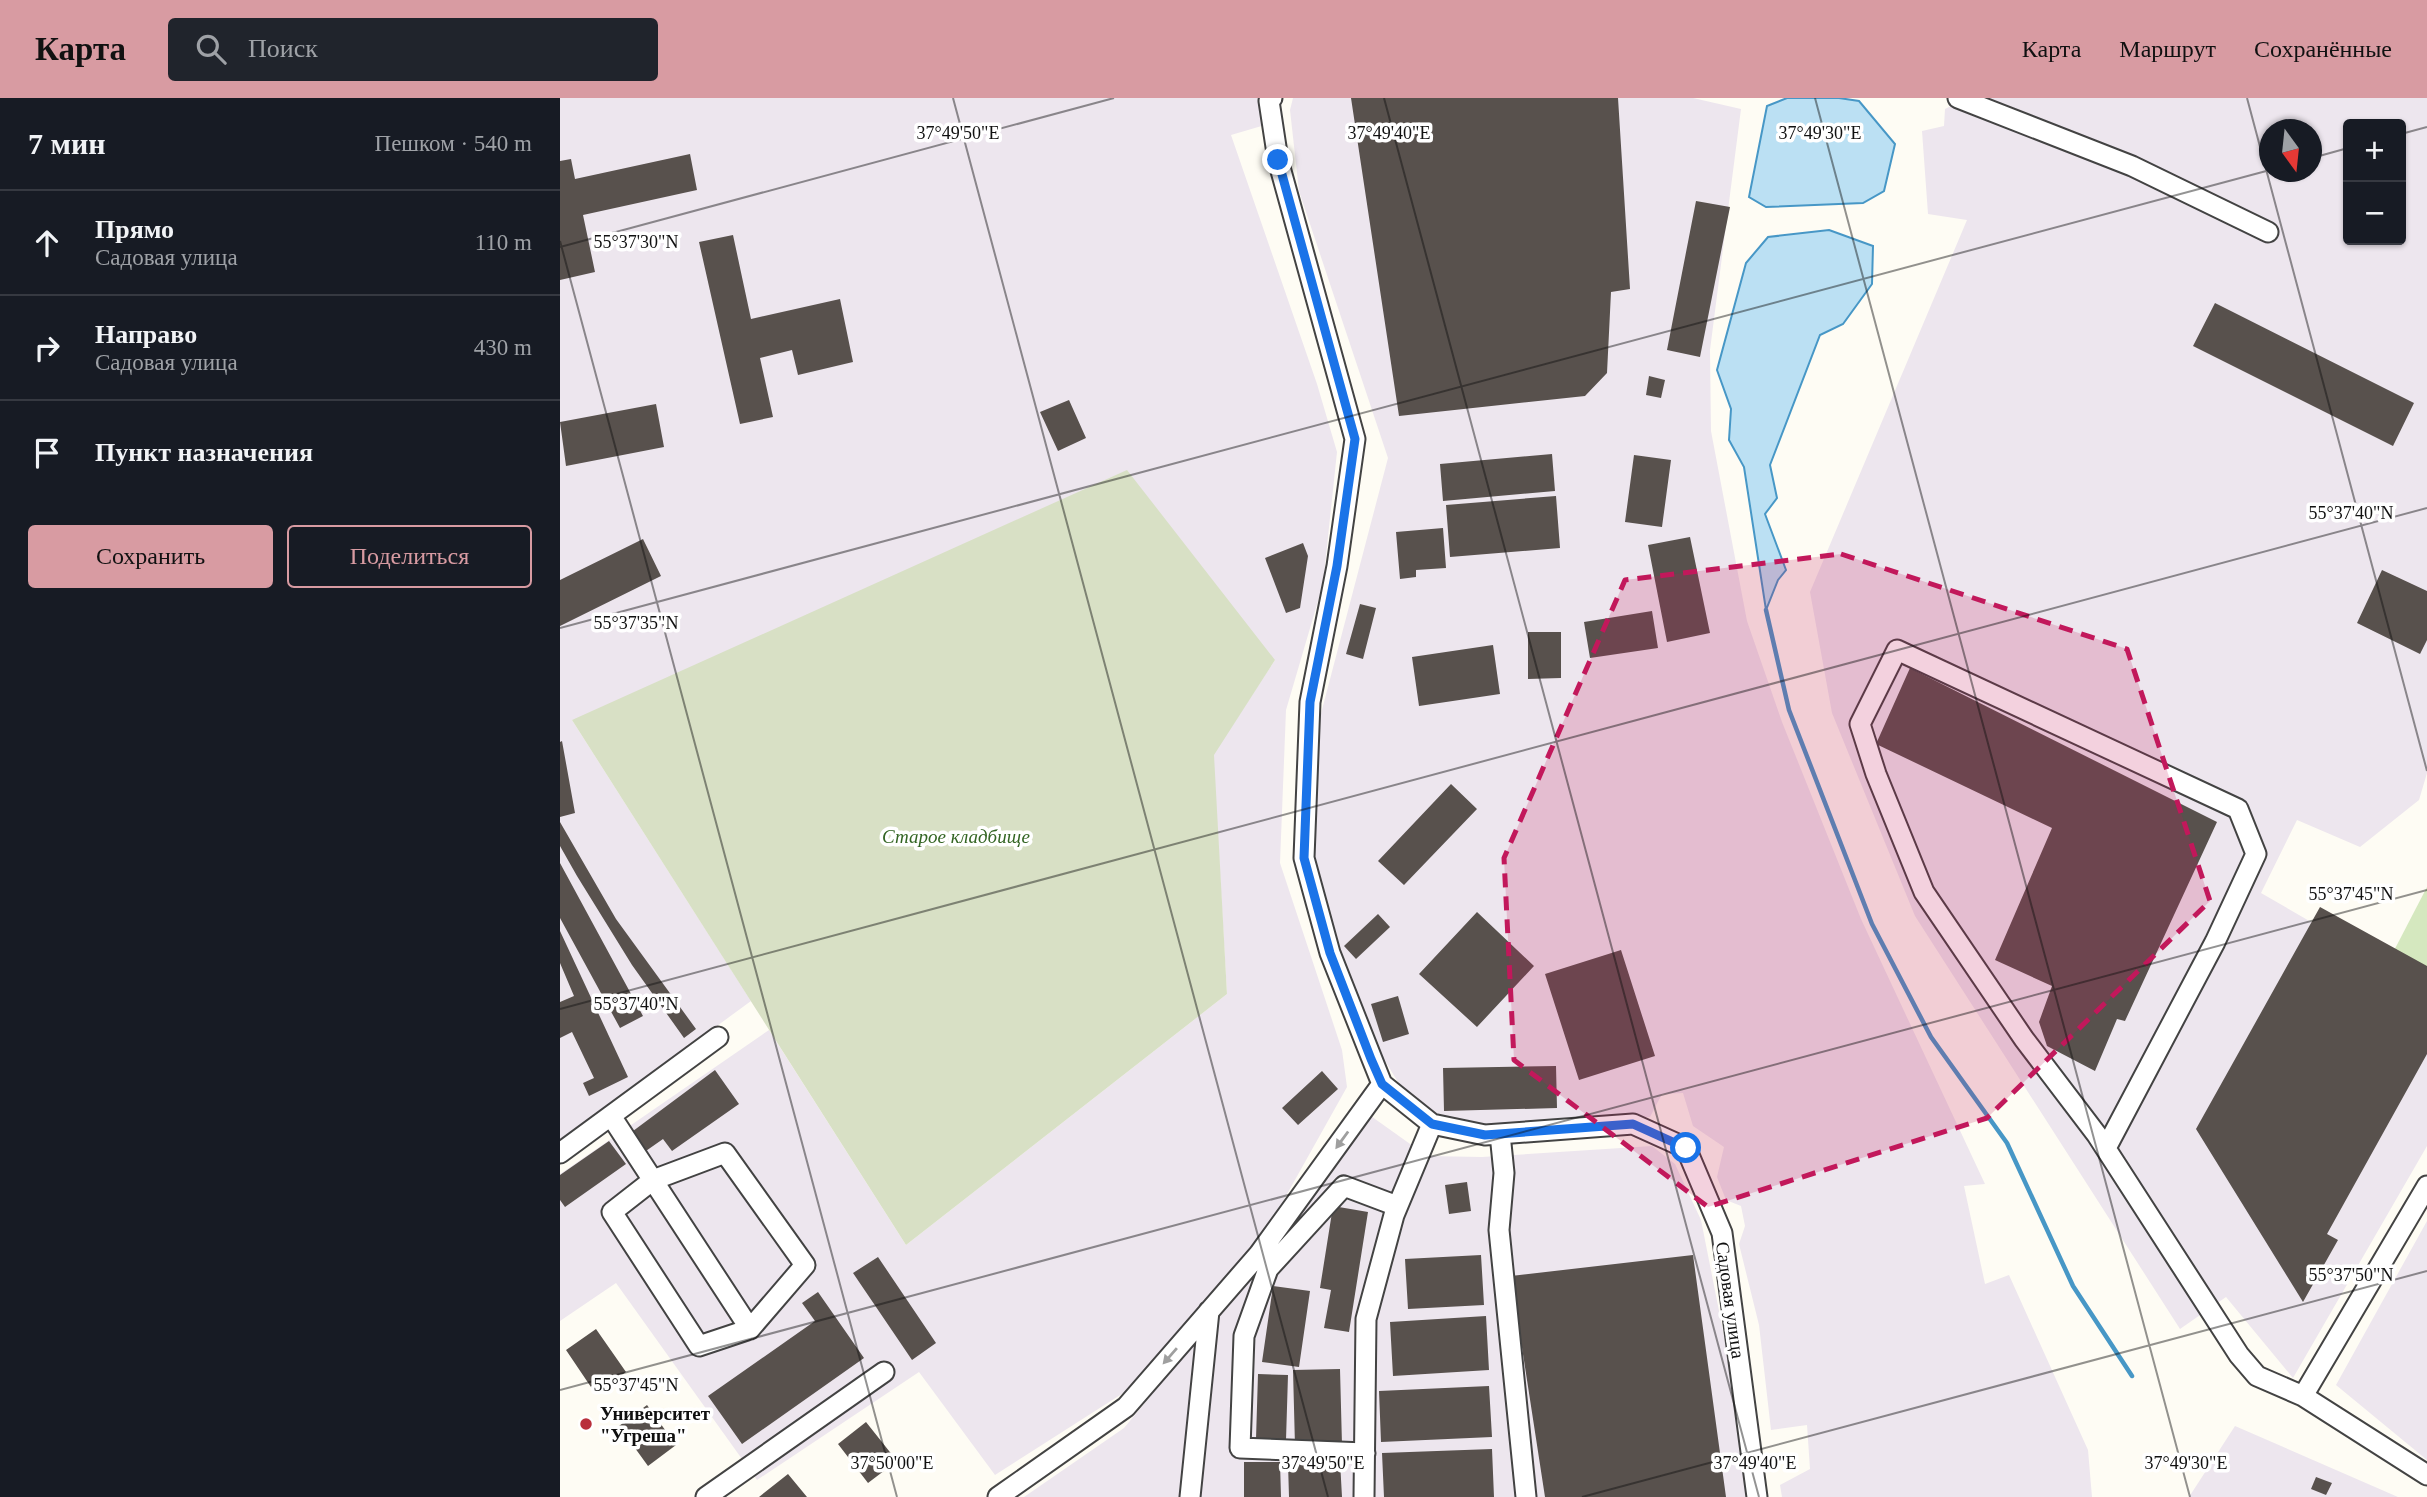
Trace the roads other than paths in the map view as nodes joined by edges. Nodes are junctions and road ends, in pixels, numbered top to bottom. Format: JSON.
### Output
{"nodes":[{"id":1,"x":1272,"y":98,"type":"edge"},
{"id":2,"x":1958,"y":98,"type":"edge"},
{"id":3,"x":2268,"y":232,"type":"dead end"},
{"id":4,"x":718,"y":1037,"type":"dead end"},
{"id":5,"x":1382,"y":1084,"type":"junction"},
{"id":6,"x":611,"y":1116,"type":"junction"},
{"id":7,"x":1432,"y":1124,"type":"junction"},
{"id":8,"x":1500,"y":1134,"type":"junction"},
{"id":9,"x":2106,"y":1148,"type":"junction"},
{"id":10,"x":560,"y":1153,"type":"edge"},
{"id":11,"x":653,"y":1180,"type":"junction"},
{"id":12,"x":2427,"y":1186,"type":"edge"},
{"id":13,"x":1397,"y":1206,"type":"junction"},
{"id":14,"x":1209,"y":1311,"type":"junction"},
{"id":15,"x":750,"y":1329,"type":"junction"},
{"id":16,"x":884,"y":1372,"type":"dead end"},
{"id":17,"x":2303,"y":1396,"type":"junction"},
{"id":18,"x":1364,"y":1453,"type":"junction"},
{"id":19,"x":2427,"y":1475,"type":"edge"},
{"id":20,"x":706,"y":1497,"type":"edge"},
{"id":21,"x":998,"y":1497,"type":"edge"},
{"id":22,"x":1190,"y":1497,"type":"edge"},
{"id":23,"x":1364,"y":1497,"type":"edge"},
{"id":24,"x":1526,"y":1497,"type":"edge"},
{"id":25,"x":1757,"y":1497,"type":"edge"}],
"edges":[{"from":1,"to":5,"type":"street","name":"Садовая улица"},
{"from":2,"to":3,"type":"street"},
{"from":4,"to":6,"type":"street"},
{"from":5,"to":7,"type":"street","name":"Садовая улица"},
{"from":5,"to":14,"type":"street","one_way":true},
{"from":6,"to":10,"type":"street"},
{"from":6,"to":11,"type":"street"},
{"from":7,"to":8,"type":"street","name":"Садовая улица"},
{"from":7,"to":13,"type":"street"},
{"from":8,"to":24,"type":"street"},
{"from":8,"to":25,"type":"street","name":"Садовая улица"},
{"from":9,"to":9,"type":"street"},
{"from":9,"to":17,"type":"street"},
{"from":11,"to":15,"type":"street"},
{"from":11,"to":15,"type":"street"},
{"from":11,"to":15,"type":"street"},
{"from":12,"to":17,"type":"street"},
{"from":13,"to":18,"type":"street"},
{"from":13,"to":18,"type":"street"},
{"from":14,"to":21,"type":"street","one_way":true},
{"from":14,"to":22,"type":"street"},
{"from":16,"to":20,"type":"street"},
{"from":17,"to":19,"type":"street"},
{"from":18,"to":23,"type":"street"}]}
